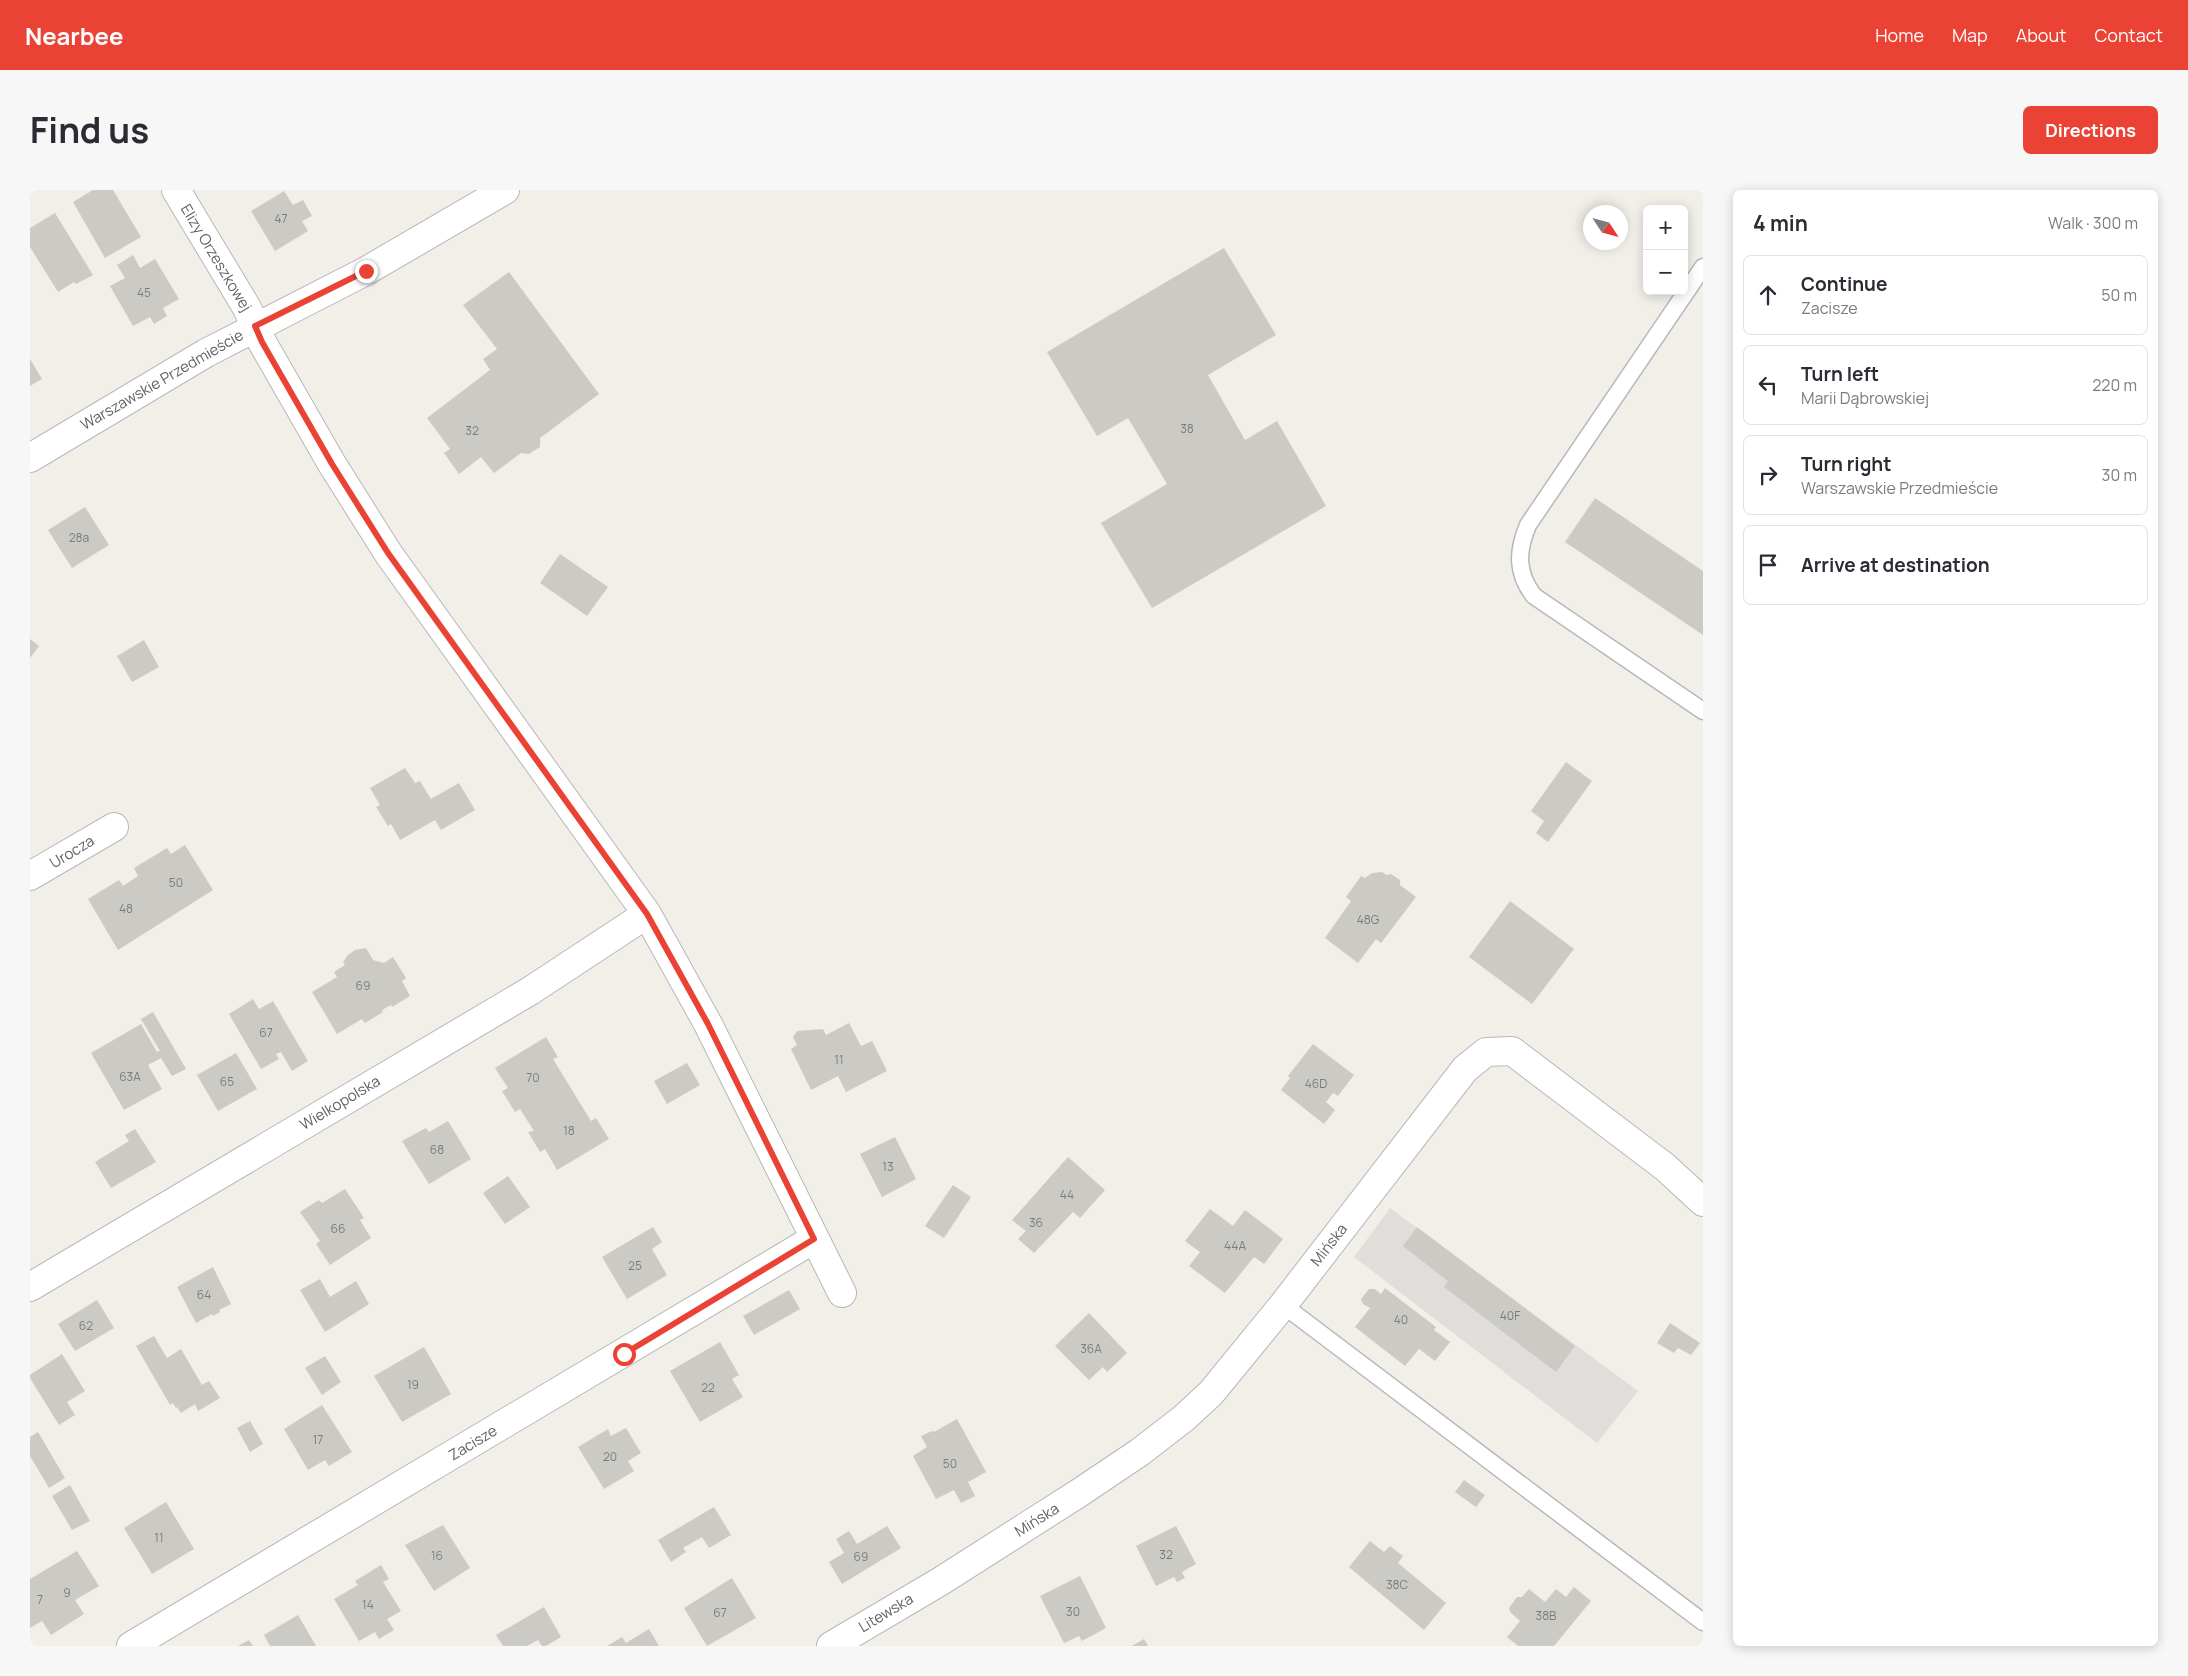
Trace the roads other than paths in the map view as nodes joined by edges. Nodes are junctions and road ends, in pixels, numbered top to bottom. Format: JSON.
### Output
{"nodes":[{"id":1,"x":176,"y":190,"type":"edge"},
{"id":2,"x":505,"y":190,"type":"edge"},
{"id":3,"x":1703,"y":267,"type":"edge"},
{"id":4,"x":255,"y":326,"type":"junction"},
{"id":5,"x":30,"y":458,"type":"edge"},
{"id":6,"x":1703,"y":711,"type":"edge"},
{"id":7,"x":114,"y":827,"type":"dead end"},
{"id":8,"x":30,"y":876,"type":"edge"},
{"id":9,"x":647,"y":914,"type":"junction"},
{"id":10,"x":1703,"y":1202,"type":"edge"},
{"id":11,"x":814,"y":1239,"type":"junction"},
{"id":12,"x":30,"y":1288,"type":"edge"},
{"id":13,"x":842,"y":1293,"type":"dead end"},
{"id":14,"x":1283,"y":1305,"type":"junction"},
{"id":15,"x":941,"y":1581,"type":"joint"},
{"id":16,"x":1703,"y":1622,"type":"edge"},
{"id":17,"x":132,"y":1646,"type":"edge"},
{"id":18,"x":831,"y":1646,"type":"edge"}],
"edges":[{"from":1,"to":4,"type":"street","name":"Elizy Orzeszkowej"},
{"from":2,"to":4,"type":"street","name":"Warszawskie Przedmieście"},
{"from":3,"to":6,"type":"lane"},
{"from":4,"to":5,"type":"street","name":"Warszawskie Przedmieście"},
{"from":4,"to":9,"type":"street","name":"Elizy Orzeszkowej"},
{"from":7,"to":8,"type":"street","name":"Urocza"},
{"from":9,"to":11,"type":"street","name":"Elizy Orzeszkowej"},
{"from":9,"to":12,"type":"street","name":"Wielkopolska"},
{"from":10,"to":14,"type":"street","name":"Mińska"},
{"from":11,"to":13,"type":"street","name":"Elizy Orzeszkowej"},
{"from":11,"to":17,"type":"street","name":"Zacisze"},
{"from":14,"to":15,"type":"street","name":"Mińska"},
{"from":14,"to":16,"type":"lane"},
{"from":15,"to":18,"type":"street","name":"Litewska"}]}
